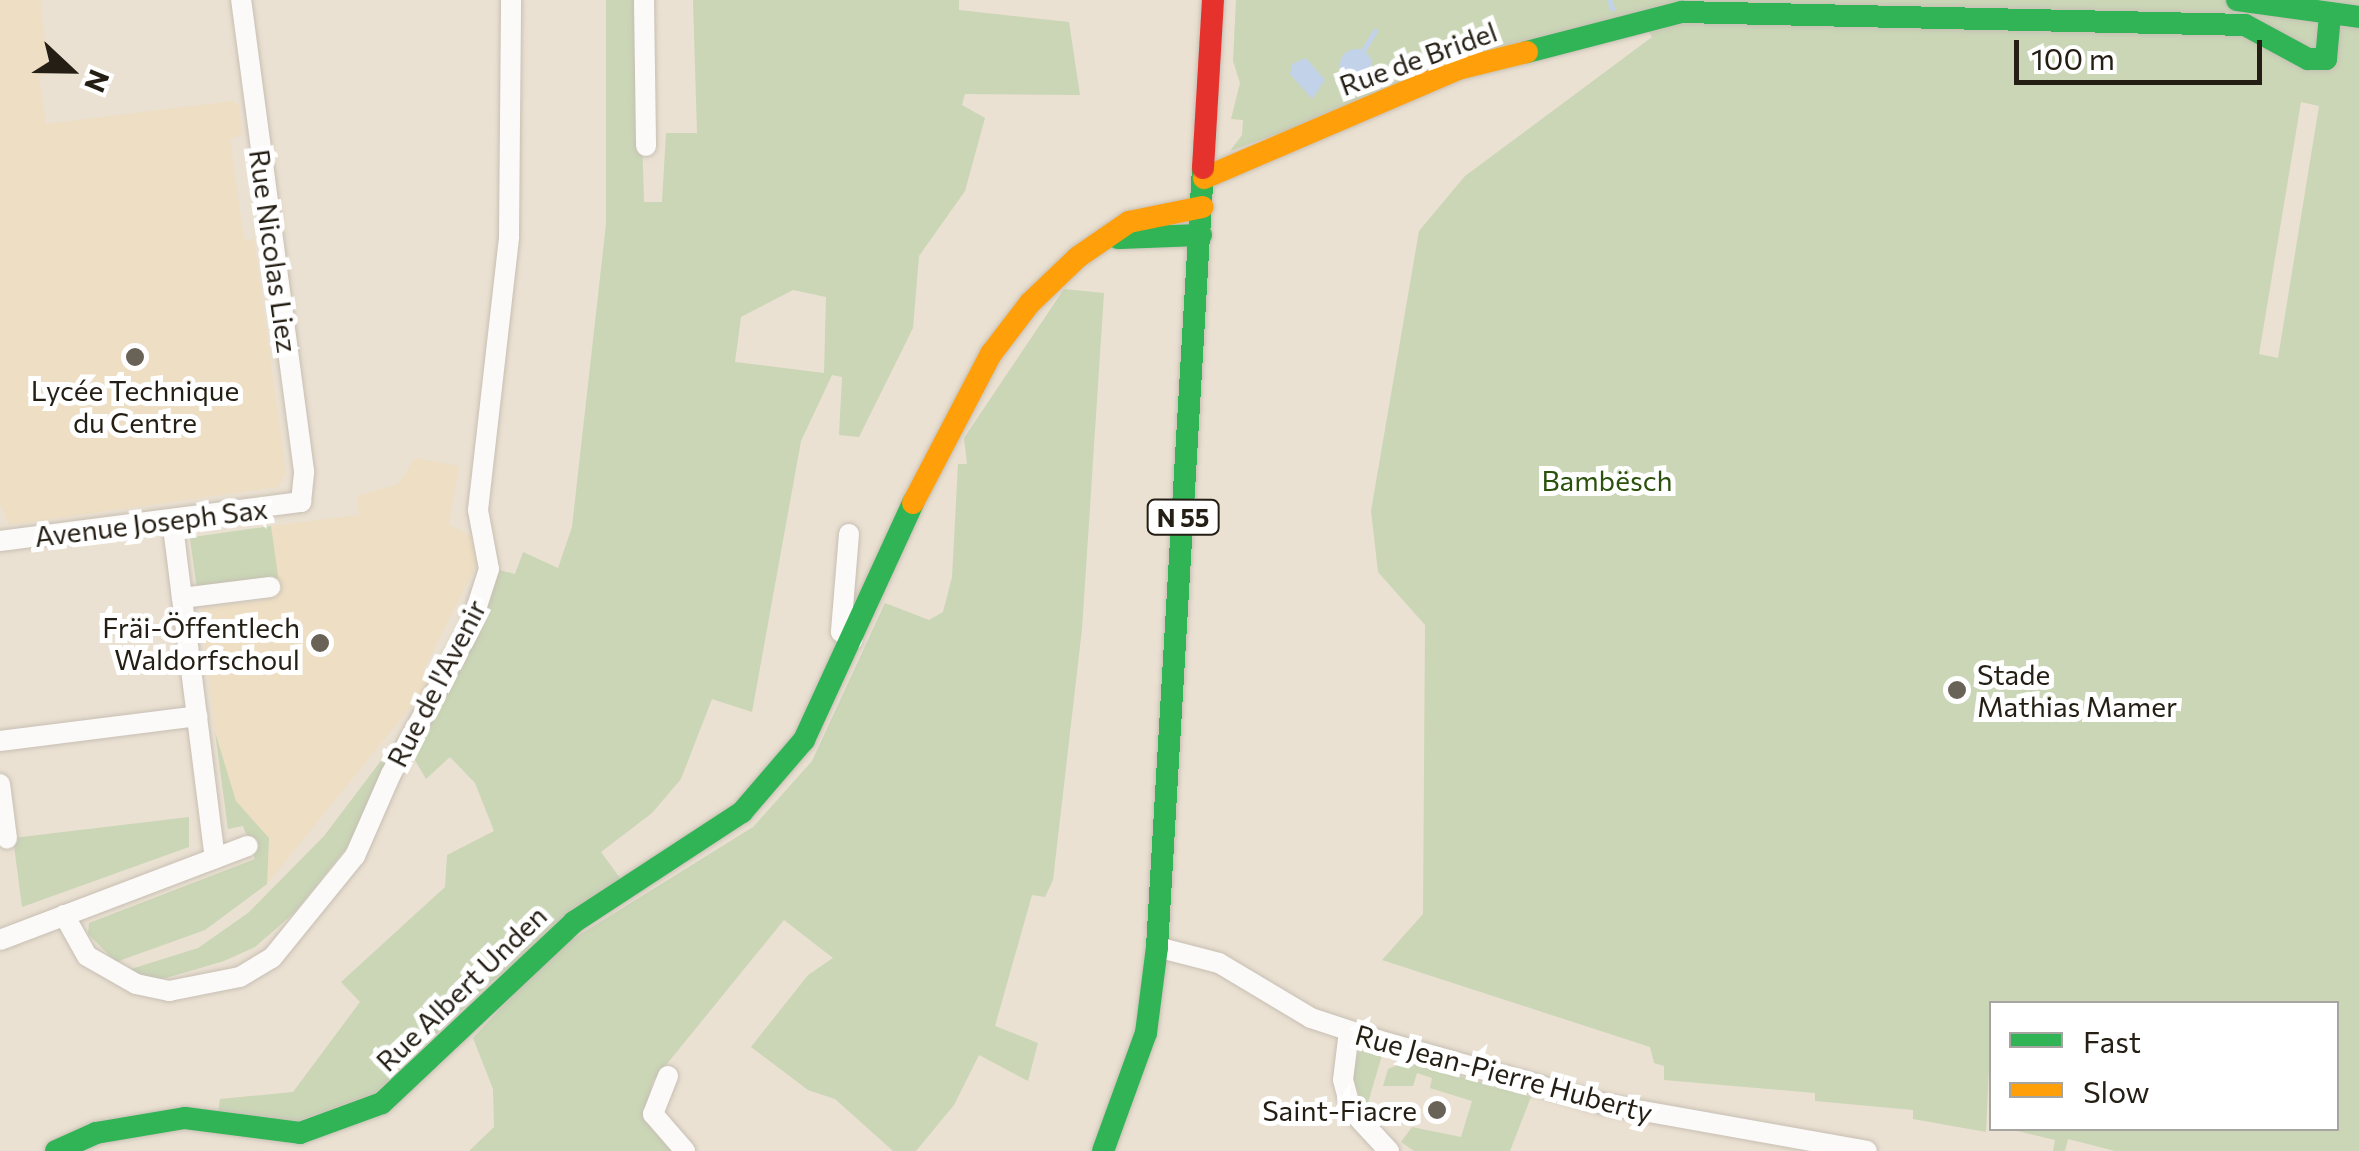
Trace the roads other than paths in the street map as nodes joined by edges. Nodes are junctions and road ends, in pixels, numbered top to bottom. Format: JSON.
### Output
{"nodes":[{"id":1,"x":241,"y":0,"type":"edge"},
{"id":2,"x":510,"y":0,"type":"edge"},
{"id":3,"x":644,"y":0,"type":"edge"},
{"id":4,"x":1213,"y":0,"type":"edge"},
{"id":5,"x":2237,"y":0,"type":"edge"},
{"id":6,"x":2330,"y":16,"type":"junction"},
{"id":7,"x":2359,"y":18,"type":"edge"},
{"id":8,"x":646,"y":146,"type":"dead end"},
{"id":9,"x":1204,"y":178,"type":"junction"},
{"id":10,"x":1202,"y":207,"type":"junction"},
{"id":11,"x":1200,"y":235,"type":"junction"},
{"id":12,"x":1102,"y":241,"type":"junction"},
{"id":13,"x":301,"y":502,"type":"joint"},
{"id":14,"x":172,"y":519,"type":"junction"},
{"id":15,"x":849,"y":534,"type":"dead end"},
{"id":16,"x":0,"y":541,"type":"edge"},
{"id":17,"x":270,"y":586,"type":"dead end"},
{"id":18,"x":182,"y":598,"type":"junction"},
{"id":19,"x":853,"y":640,"type":"junction"},
{"id":20,"x":197,"y":716,"type":"junction"},
{"id":21,"x":0,"y":741,"type":"edge"},
{"id":22,"x":0,"y":784,"type":"edge"},
{"id":23,"x":7,"y":839,"type":"dead end"},
{"id":24,"x":248,"y":846,"type":"dead end"},
{"id":25,"x":215,"y":858,"type":"junction"},
{"id":26,"x":64,"y":915,"type":"junction"},
{"id":27,"x":0,"y":940,"type":"edge"},
{"id":28,"x":1157,"y":947,"type":"junction"},
{"id":29,"x":1349,"y":1031,"type":"junction"},
{"id":30,"x":668,"y":1076,"type":"dead end"},
{"id":31,"x":1381,"y":1149,"type":"edge"},
{"id":32,"x":56,"y":1151,"type":"edge"},
{"id":33,"x":685,"y":1151,"type":"edge"},
{"id":34,"x":1103,"y":1151,"type":"edge"},
{"id":35,"x":1867,"y":1151,"type":"edge"}],
"edges":[{"from":1,"to":13,"type":"street","name":"Rue Nicolas Liez"},
{"from":2,"to":26,"type":"street","name":"Rue de l'Avenir"},
{"from":3,"to":8,"type":"street"},
{"from":4,"to":9,"type":"main road","number":"N 55"},
{"from":5,"to":6,"type":"main road"},
{"from":6,"to":7,"type":"main road"},
{"from":6,"to":9,"type":"main road","name":"Rue de Bridel"},
{"from":9,"to":10,"type":"main road","number":"N 55"},
{"from":10,"to":11,"type":"main road","number":"N 55"},
{"from":10,"to":12,"type":"main road","name":"Rue Albert Unden"},
{"from":11,"to":12,"type":"main road"},
{"from":11,"to":28,"type":"main road","number":"N 55"},
{"from":12,"to":19,"type":"main road","name":"Rue Albert Unden"},
{"from":13,"to":14,"type":"street","name":"Avenue Joseph Sax"},
{"from":14,"to":16,"type":"street","name":"Avenue Joseph Sax"},
{"from":14,"to":18,"type":"street"},
{"from":15,"to":19,"type":"street"},
{"from":17,"to":18,"type":"street"},
{"from":18,"to":20,"type":"street"},
{"from":19,"to":32,"type":"main road","name":"Rue Albert Unden"},
{"from":20,"to":21,"type":"street"},
{"from":20,"to":25,"type":"street"},
{"from":22,"to":23,"type":"street"},
{"from":24,"to":25,"type":"street"},
{"from":25,"to":26,"type":"street"},
{"from":26,"to":27,"type":"street"},
{"from":28,"to":29,"type":"street","name":"Rue Jean-Pierre Huberty"},
{"from":28,"to":34,"type":"main road","number":"N 55"},
{"from":29,"to":31,"type":"street"},
{"from":29,"to":35,"type":"street","name":"Rue Jean-Pierre Huberty"},
{"from":30,"to":33,"type":"street"}]}
